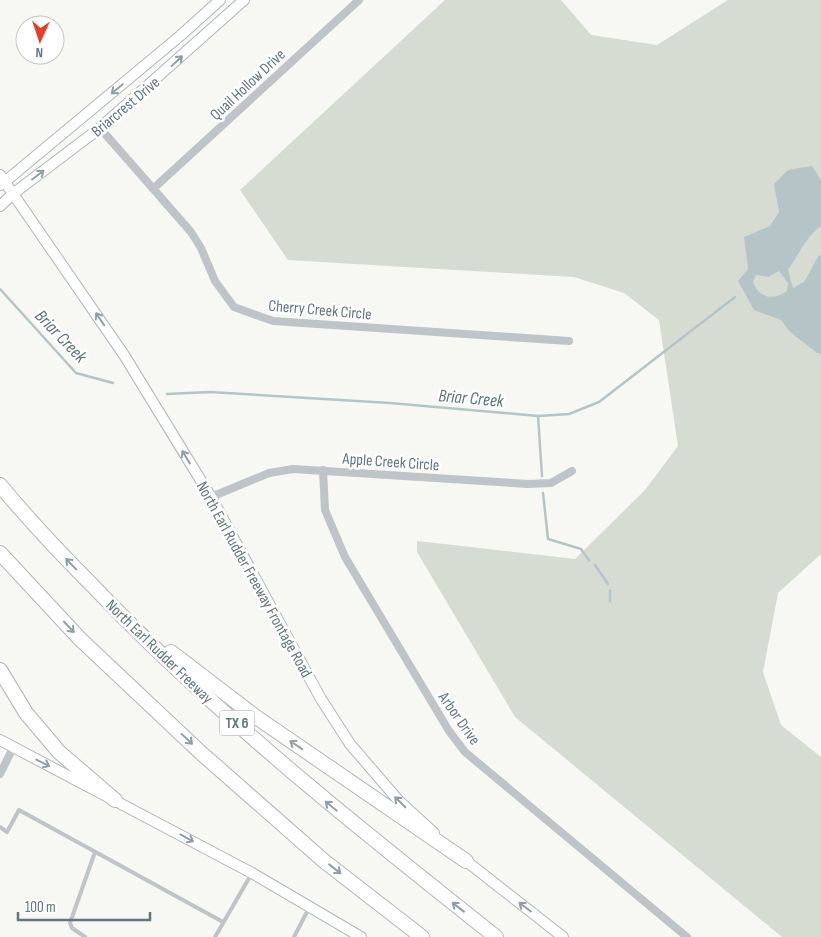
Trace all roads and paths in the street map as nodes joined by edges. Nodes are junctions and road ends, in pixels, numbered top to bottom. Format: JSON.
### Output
{"nodes":[{"id":1,"x":220,"y":0,"type":"edge"},
{"id":2,"x":244,"y":0,"type":"edge"},
{"id":3,"x":359,"y":0,"type":"edge"},
{"id":4,"x":100,"y":128,"type":"junction"},
{"id":5,"x":2,"y":181,"type":"edge"},
{"id":6,"x":154,"y":188,"type":"junction"},
{"id":7,"x":14,"y":193,"type":"junction"},
{"id":8,"x":0,"y":206,"type":"edge"},
{"id":9,"x":569,"y":341,"type":"dead end"},
{"id":10,"x":323,"y":470,"type":"junction"},
{"id":11,"x":572,"y":471,"type":"dead end"},
{"id":12,"x":0,"y":485,"type":"edge"},
{"id":13,"x":211,"y":497,"type":"junction"},
{"id":14,"x":0,"y":553,"type":"edge"},
{"id":15,"x":93,"y":586,"type":"junction"},
{"id":16,"x":0,"y":670,"type":"edge"},
{"id":17,"x":0,"y":740,"type":"edge"},
{"id":18,"x":12,"y":748,"type":"junction"},
{"id":19,"x":0,"y":774,"type":"edge"},
{"id":20,"x":115,"y":800,"type":"junction"},
{"id":21,"x":0,"y":827,"type":"edge"},
{"id":22,"x":95,"y":852,"type":"junction"},
{"id":23,"x":466,"y":861,"type":"junction"},
{"id":24,"x":252,"y":873,"type":"junction"},
{"id":25,"x":310,"y":906,"type":"junction"},
{"id":26,"x":223,"y":922,"type":"junction"},
{"id":27,"x":85,"y":937,"type":"edge"},
{"id":28,"x":214,"y":937,"type":"edge"},
{"id":29,"x":294,"y":937,"type":"edge"},
{"id":30,"x":361,"y":937,"type":"edge"},
{"id":31,"x":422,"y":937,"type":"edge"},
{"id":32,"x":496,"y":937,"type":"edge"},
{"id":33,"x":563,"y":937,"type":"edge"},
{"id":34,"x":687,"y":937,"type":"edge"}],
"edges":[{"from":1,"to":5,"type":"main road","name":"Briarcrest Drive","one_way":true},
{"from":4,"to":2,"type":"main road","name":"Briarcrest Drive","one_way":true},
{"from":3,"to":6,"type":"street","name":"Quail Hollow Drive"},
{"from":4,"to":6,"type":"street","name":"Cherry Creek Circle"},
{"from":7,"to":4,"type":"main road","name":"Briarcrest Drive","one_way":true},
{"from":5,"to":7,"type":"main road","name":"North Earl Rudder Freeway Frontage Road"},
{"from":6,"to":9,"type":"street","name":"Cherry Creek Circle"},
{"from":7,"to":8,"type":"main road","name":"Briarcrest Drive"},
{"from":13,"to":7,"type":"main road","name":"North Earl Rudder Freeway Frontage Road","one_way":true},
{"from":10,"to":11,"type":"street","name":"Apple Creek Circle"},
{"from":10,"to":13,"type":"street","name":"Apple Creek Circle"},
{"from":10,"to":34,"type":"street","name":"Arbor Drive"},
{"from":15,"to":12,"type":"highway","name":"North Earl Rudder Freeway","number":"TX 6","one_way":true},
{"from":23,"to":13,"type":"main road","name":"North Earl Rudder Freeway Frontage Road","one_way":true},
{"from":14,"to":31,"type":"highway","one_way":true},
{"from":23,"to":15,"type":"highway","one_way":true},
{"from":32,"to":15,"type":"highway","name":"North Earl Rudder Freeway","number":"TX 6","one_way":true},
{"from":16,"to":20,"type":"highway"},
{"from":17,"to":18,"type":"main road"},
{"from":18,"to":19,"type":"street"},
{"from":18,"to":20,"type":"main road","one_way":true},
{"from":20,"to":24,"type":"main road","one_way":true},
{"from":21,"to":22,"type":"lane"},
{"from":22,"to":26,"type":"lane"},
{"from":22,"to":27,"type":"lane"},
{"from":33,"to":23,"type":"main road","name":"North Earl Rudder Freeway Frontage Road","one_way":true},
{"from":24,"to":25,"type":"main road"},
{"from":24,"to":26,"type":"lane"},
{"from":25,"to":29,"type":"lane"},
{"from":25,"to":30,"type":"main road"},
{"from":26,"to":28,"type":"lane"}]}
